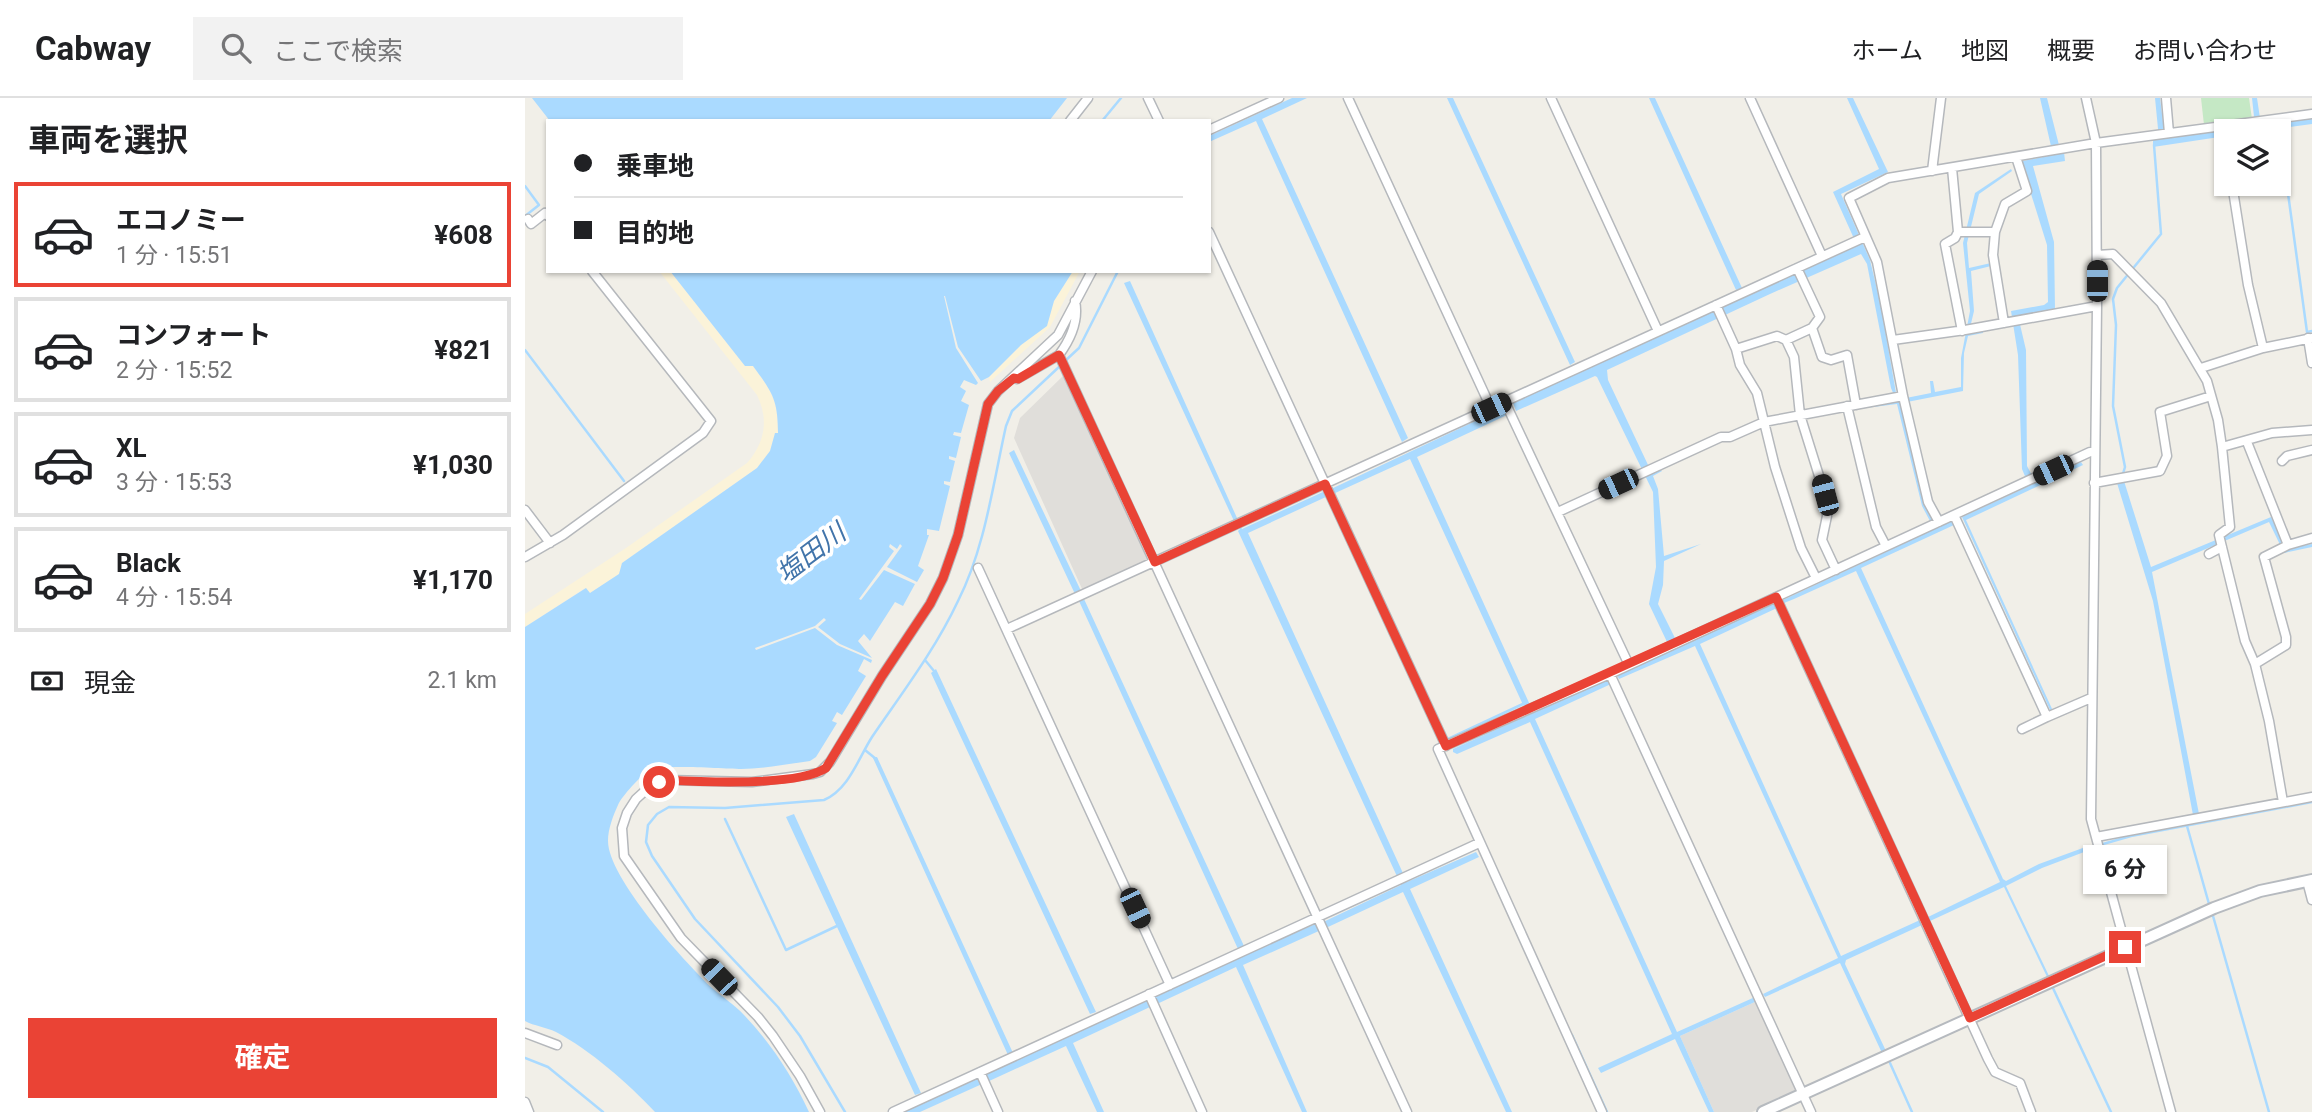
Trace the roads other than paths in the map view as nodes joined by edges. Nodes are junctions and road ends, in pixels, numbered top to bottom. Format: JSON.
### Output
{"nodes":[{"id":1,"x":1088,"y":98,"type":"edge"},
{"id":2,"x":1148,"y":98,"type":"edge"},
{"id":3,"x":1279,"y":98,"type":"edge"},
{"id":4,"x":1347,"y":98,"type":"edge"},
{"id":5,"x":1551,"y":98,"type":"edge"},
{"id":6,"x":1750,"y":98,"type":"edge"},
{"id":7,"x":1941,"y":98,"type":"edge"},
{"id":8,"x":2086,"y":98,"type":"edge"},
{"id":9,"x":2166,"y":98,"type":"edge"},
{"id":10,"x":2312,"y":114,"type":"edge"},
{"id":11,"x":1072,"y":119,"type":"edge"},
{"id":12,"x":1158,"y":119,"type":"edge"},
{"id":13,"x":2278,"y":119,"type":"edge"},
{"id":14,"x":2214,"y":128,"type":"edge"},
{"id":15,"x":1211,"y":130,"type":"edge"},
{"id":16,"x":2164,"y":134,"type":"junction"},
{"id":17,"x":2096,"y":143,"type":"junction"},
{"id":18,"x":2016,"y":157,"type":"junction"},
{"id":19,"x":1952,"y":168,"type":"junction"},
{"id":20,"x":1932,"y":171,"type":"junction"},
{"id":21,"x":2234,"y":196,"type":"edge"},
{"id":22,"x":546,"y":214,"type":"edge"},
{"id":23,"x":528,"y":219,"type":"dead end"},
{"id":24,"x":1965,"y":232,"type":"junction"},
{"id":25,"x":1995,"y":232,"type":"junction"},
{"id":26,"x":1211,"y":236,"type":"edge"},
{"id":27,"x":1860,"y":239,"type":"junction"},
{"id":28,"x":2097,"y":255,"type":"junction"},
{"id":29,"x":1822,"y":256,"type":"junction"},
{"id":30,"x":1797,"y":268,"type":"junction"},
{"id":31,"x":594,"y":273,"type":"edge"},
{"id":32,"x":1091,"y":273,"type":"edge"},
{"id":33,"x":1075,"y":301,"type":"junction"},
{"id":34,"x":2097,"y":306,"type":"junction"},
{"id":35,"x":1717,"y":307,"type":"junction"},
{"id":36,"x":2012,"y":321,"type":"junction"},
{"id":37,"x":1812,"y":328,"type":"junction"},
{"id":38,"x":1966,"y":330,"type":"junction"},
{"id":39,"x":1658,"y":331,"type":"junction"},
{"id":40,"x":2310,"y":338,"type":"edge"},
{"id":41,"x":1786,"y":340,"type":"junction"},
{"id":42,"x":1893,"y":340,"type":"junction"},
{"id":43,"x":2263,"y":348,"type":"junction"},
{"id":44,"x":1736,"y":349,"type":"junction"},
{"id":45,"x":1060,"y":357,"type":"junction"},
{"id":46,"x":2312,"y":363,"type":"edge"},
{"id":47,"x":2201,"y":368,"type":"junction"},
{"id":48,"x":1014,"y":378,"type":"junction"},
{"id":49,"x":2211,"y":396,"type":"junction"},
{"id":50,"x":1899,"y":397,"type":"junction"},
{"id":51,"x":1851,"y":405,"type":"junction"},
{"id":52,"x":1508,"y":407,"type":"junction"},
{"id":53,"x":1491,"y":408,"type":"junction"},
{"id":54,"x":1800,"y":415,"type":"junction"},
{"id":55,"x":1764,"y":422,"type":"junction"},
{"id":56,"x":2312,"y":430,"type":"edge"},
{"id":57,"x":2247,"y":442,"type":"junction"},
{"id":58,"x":2223,"y":447,"type":"junction"},
{"id":59,"x":2312,"y":450,"type":"edge"},
{"id":60,"x":2094,"y":453,"type":"junction"},
{"id":61,"x":2282,"y":461,"type":"dead end"},
{"id":62,"x":2094,"y":483,"type":"junction"},
{"id":63,"x":1328,"y":490,"type":"junction"},
{"id":64,"x":525,"y":510,"type":"edge"},
{"id":65,"x":1558,"y":512,"type":"junction"},
{"id":66,"x":1954,"y":515,"type":"junction"},
{"id":67,"x":1939,"y":522,"type":"junction"},
{"id":68,"x":2312,"y":538,"type":"edge"},
{"id":69,"x":2221,"y":542,"type":"junction"},
{"id":70,"x":550,"y":543,"type":"junction"},
{"id":71,"x":1886,"y":546,"type":"junction"},
{"id":72,"x":2284,"y":547,"type":"junction"},
{"id":73,"x":2210,"y":554,"type":"dead end"},
{"id":74,"x":525,"y":557,"type":"edge"},
{"id":75,"x":1155,"y":562,"type":"junction"},
{"id":76,"x":978,"y":568,"type":"dead end"},
{"id":77,"x":1836,"y":570,"type":"junction"},
{"id":78,"x":1817,"y":578,"type":"junction"},
{"id":79,"x":1776,"y":597,"type":"junction"},
{"id":80,"x":1007,"y":629,"type":"junction"},
{"id":81,"x":2255,"y":664,"type":"junction"},
{"id":82,"x":1629,"y":665,"type":"junction"},
{"id":83,"x":1610,"y":674,"type":"junction"},
{"id":84,"x":2091,"y":698,"type":"junction"},
{"id":85,"x":2047,"y":717,"type":"junction"},
{"id":86,"x":2022,"y":729,"type":"dead end"},
{"id":87,"x":1446,"y":746,"type":"junction"},
{"id":88,"x":2312,"y":797,"type":"edge"},
{"id":89,"x":2283,"y":802,"type":"junction"},
{"id":90,"x":2096,"y":837,"type":"junction"},
{"id":91,"x":1479,"y":843,"type":"junction"},
{"id":92,"x":2309,"y":881,"type":"edge"},
{"id":93,"x":2312,"y":900,"type":"edge"},
{"id":94,"x":1321,"y":922,"type":"junction"},
{"id":95,"x":2125,"y":947,"type":"junction"},
{"id":96,"x":1170,"y":985,"type":"junction"},
{"id":97,"x":1151,"y":1000,"type":"junction"},
{"id":98,"x":1970,"y":1018,"type":"junction"},
{"id":99,"x":525,"y":1033,"type":"edge"},
{"id":100,"x":557,"y":1045,"type":"dead end"},
{"id":101,"x":982,"y":1077,"type":"junction"},
{"id":102,"x":1803,"y":1094,"type":"junction"},
{"id":103,"x":525,"y":1102,"type":"edge"},
{"id":104,"x":529,"y":1112,"type":"edge"},
{"id":105,"x":820,"y":1112,"type":"edge"},
{"id":106,"x":893,"y":1112,"type":"edge"},
{"id":107,"x":998,"y":1112,"type":"edge"},
{"id":108,"x":1202,"y":1112,"type":"edge"},
{"id":109,"x":1407,"y":1112,"type":"edge"},
{"id":110,"x":1602,"y":1112,"type":"edge"},
{"id":111,"x":1763,"y":1112,"type":"edge"},
{"id":112,"x":1811,"y":1112,"type":"edge"},
{"id":113,"x":2031,"y":1112,"type":"edge"},
{"id":114,"x":2171,"y":1112,"type":"edge"}],
"edges":[{"from":1,"to":11,"type":"street"},
{"from":2,"to":12,"type":"street"},
{"from":3,"to":15,"type":"street"},
{"from":4,"to":53,"type":"street"},
{"from":5,"to":39,"type":"street"},
{"from":6,"to":29,"type":"street"},
{"from":7,"to":20,"type":"street"},
{"from":8,"to":17,"type":"street"},
{"from":9,"to":16,"type":"street"},
{"from":10,"to":13,"type":"street"},
{"from":14,"to":16,"type":"street"},
{"from":16,"to":17,"type":"street"},
{"from":17,"to":18,"type":"street"},
{"from":17,"to":28,"type":"street"},
{"from":18,"to":19,"type":"street"},
{"from":18,"to":25,"type":"street"},
{"from":19,"to":20,"type":"street"},
{"from":19,"to":24,"type":"street"},
{"from":20,"to":27,"type":"street"},
{"from":21,"to":43,"type":"street"},
{"from":22,"to":23,"type":"street"},
{"from":24,"to":25,"type":"street"},
{"from":24,"to":38,"type":"street"},
{"from":25,"to":36,"type":"street"},
{"from":26,"to":63,"type":"street"},
{"from":27,"to":29,"type":"street"},
{"from":27,"to":42,"type":"street"},
{"from":28,"to":34,"type":"street"},
{"from":28,"to":47,"type":"street"},
{"from":29,"to":30,"type":"street"},
{"from":30,"to":35,"type":"street"},
{"from":30,"to":37,"type":"street"},
{"from":31,"to":70,"type":"street"},
{"from":32,"to":33,"type":"street"},
{"from":33,"to":45,"type":"street"},
{"from":33,"to":48,"type":"street"},
{"from":34,"to":36,"type":"street"},
{"from":34,"to":60,"type":"street"},
{"from":35,"to":39,"type":"street"},
{"from":35,"to":44,"type":"street"},
{"from":36,"to":38,"type":"street"},
{"from":37,"to":41,"type":"street"},
{"from":37,"to":51,"type":"street"},
{"from":38,"to":42,"type":"street"},
{"from":39,"to":52,"type":"street"},
{"from":40,"to":43,"type":"street"},
{"from":40,"to":46,"type":"street"},
{"from":41,"to":44,"type":"street"},
{"from":41,"to":54,"type":"street"},
{"from":42,"to":50,"type":"street"},
{"from":43,"to":47,"type":"street"},
{"from":44,"to":55,"type":"street"},
{"from":45,"to":48,"type":"street"},
{"from":45,"to":75,"type":"street"},
{"from":47,"to":49,"type":"street"},
{"from":48,"to":105,"type":"street"},
{"from":49,"to":58,"type":"street"},
{"from":49,"to":62,"type":"street"},
{"from":50,"to":51,"type":"street"},
{"from":50,"to":67,"type":"street"},
{"from":51,"to":54,"type":"street"},
{"from":51,"to":71,"type":"street"},
{"from":52,"to":53,"type":"street"},
{"from":52,"to":65,"type":"street"},
{"from":53,"to":63,"type":"street"},
{"from":54,"to":55,"type":"street"},
{"from":54,"to":77,"type":"street"},
{"from":55,"to":65,"type":"street"},
{"from":55,"to":78,"type":"street"},
{"from":56,"to":57,"type":"street"},
{"from":57,"to":58,"type":"street"},
{"from":57,"to":72,"type":"street"},
{"from":58,"to":69,"type":"street"},
{"from":59,"to":61,"type":"street"},
{"from":60,"to":62,"type":"street"},
{"from":60,"to":66,"type":"street"},
{"from":62,"to":84,"type":"street"},
{"from":63,"to":75,"type":"street"},
{"from":63,"to":87,"type":"street"},
{"from":64,"to":70,"type":"street"},
{"from":65,"to":82,"type":"street"},
{"from":66,"to":67,"type":"street"},
{"from":66,"to":85,"type":"street"},
{"from":67,"to":71,"type":"street"},
{"from":68,"to":72,"type":"street"},
{"from":69,"to":73,"type":"street"},
{"from":69,"to":81,"type":"street"},
{"from":70,"to":74,"type":"street"},
{"from":71,"to":77,"type":"street"},
{"from":72,"to":81,"type":"street"},
{"from":75,"to":80,"type":"street"},
{"from":75,"to":94,"type":"street"},
{"from":76,"to":80,"type":"street"},
{"from":77,"to":78,"type":"street"},
{"from":78,"to":79,"type":"street"},
{"from":79,"to":82,"type":"street"},
{"from":79,"to":98,"type":"street"},
{"from":80,"to":96,"type":"street"},
{"from":81,"to":89,"type":"street"},
{"from":82,"to":83,"type":"street"},
{"from":83,"to":87,"type":"street"},
{"from":83,"to":102,"type":"street"},
{"from":84,"to":85,"type":"street"},
{"from":84,"to":90,"type":"street"},
{"from":85,"to":86,"type":"street"},
{"from":87,"to":91,"type":"street"},
{"from":88,"to":89,"type":"street"},
{"from":89,"to":90,"type":"street"},
{"from":90,"to":95,"type":"street"},
{"from":91,"to":94,"type":"street"},
{"from":91,"to":110,"type":"street"},
{"from":92,"to":93,"type":"street"},
{"from":92,"to":95,"type":"street"},
{"from":94,"to":96,"type":"street"},
{"from":94,"to":109,"type":"street"},
{"from":95,"to":98,"type":"street"},
{"from":95,"to":114,"type":"street"},
{"from":96,"to":97,"type":"street"},
{"from":97,"to":101,"type":"street"},
{"from":97,"to":108,"type":"street"},
{"from":98,"to":102,"type":"street"},
{"from":98,"to":113,"type":"street"},
{"from":99,"to":100,"type":"street"},
{"from":101,"to":106,"type":"street"},
{"from":101,"to":107,"type":"street"},
{"from":102,"to":111,"type":"street"},
{"from":102,"to":112,"type":"street"},
{"from":103,"to":104,"type":"street"}]}
